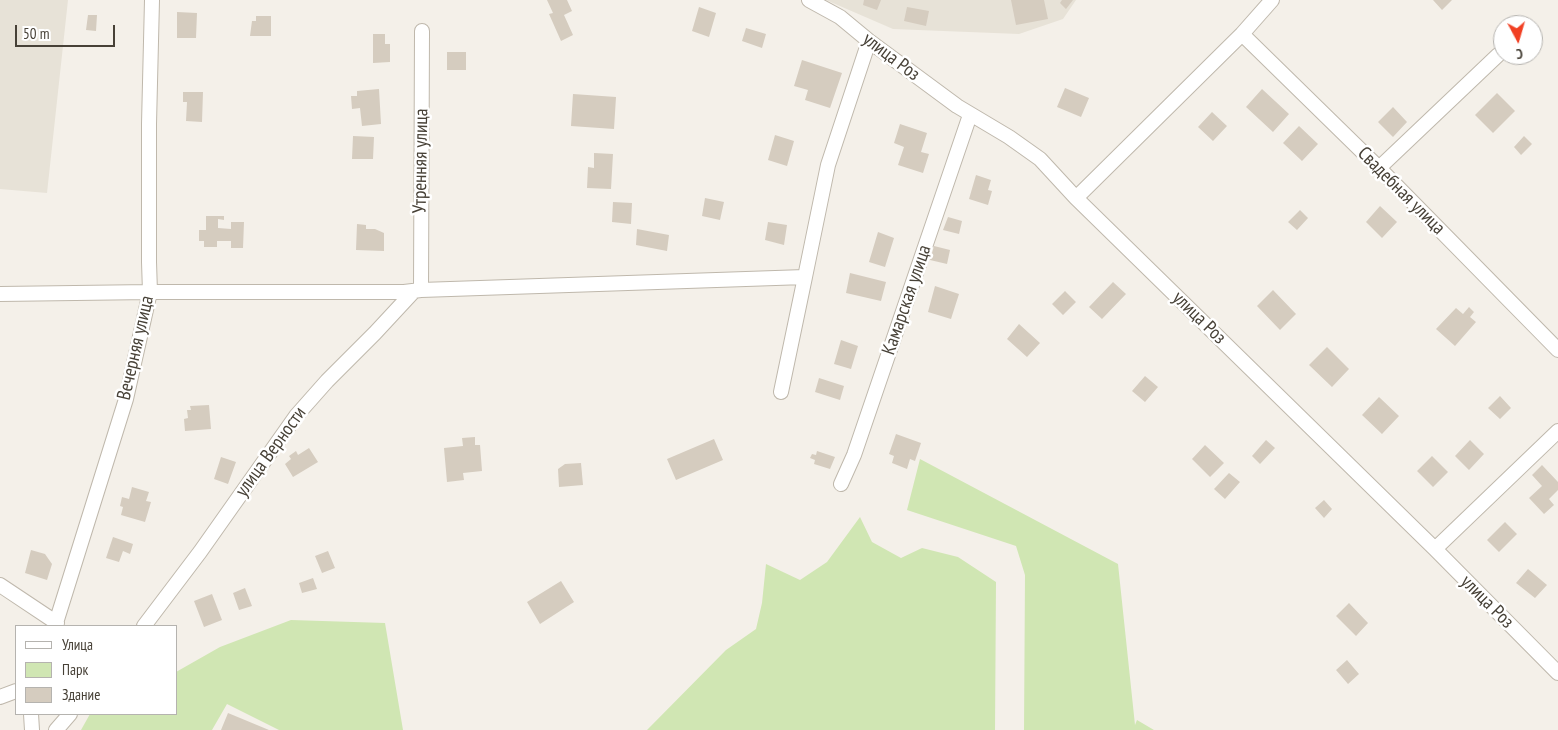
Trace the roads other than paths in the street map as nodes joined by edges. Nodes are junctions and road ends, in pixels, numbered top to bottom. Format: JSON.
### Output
{"nodes":[{"id":1,"x":152,"y":0,"type":"edge"},
{"id":2,"x":809,"y":0,"type":"edge"},
{"id":3,"x":1272,"y":0,"type":"edge"},
{"id":4,"x":422,"y":31,"type":"dead end"},
{"id":5,"x":1242,"y":34,"type":"junction"},
{"id":6,"x":868,"y":41,"type":"junction"},
{"id":7,"x":1493,"y":60,"type":"edge"},
{"id":8,"x":970,"y":115,"type":"junction"},
{"id":9,"x":1379,"y":168,"type":"junction"},
{"id":10,"x":1076,"y":198,"type":"junction"},
{"id":11,"x":805,"y":277,"type":"junction"},
{"id":12,"x":417,"y":291,"type":"junction"},
{"id":13,"x":150,"y":292,"type":"junction"},
{"id":14,"x":0,"y":294,"type":"edge"},
{"id":15,"x":1558,"y":350,"type":"edge"},
{"id":16,"x":781,"y":392,"type":"dead end"},
{"id":17,"x":1558,"y":431,"type":"edge"},
{"id":18,"x":841,"y":484,"type":"dead end"},
{"id":19,"x":1435,"y":549,"type":"junction"},
{"id":20,"x":0,"y":585,"type":"edge"},
{"id":21,"x":56,"y":625,"type":"edge"},
{"id":22,"x":145,"y":625,"type":"edge"},
{"id":23,"x":1558,"y":673,"type":"edge"},
{"id":24,"x":15,"y":691,"type":"edge"},
{"id":25,"x":0,"y":697,"type":"edge"},
{"id":26,"x":31,"y":715,"type":"edge"},
{"id":27,"x":69,"y":715,"type":"edge"},
{"id":28,"x":32,"y":730,"type":"edge"},
{"id":29,"x":56,"y":730,"type":"edge"}],
"edges":[{"from":1,"to":13,"type":"street","name":"Вечерняя улица"},
{"from":2,"to":6,"type":"street","name":"улица Роз"},
{"from":3,"to":5,"type":"street"},
{"from":4,"to":12,"type":"street","name":"Утренняя улица"},
{"from":5,"to":9,"type":"street","name":"Свадебная улица"},
{"from":5,"to":10,"type":"street"},
{"from":6,"to":8,"type":"street","name":"улица Роз"},
{"from":6,"to":11,"type":"street"},
{"from":7,"to":9,"type":"street"},
{"from":8,"to":10,"type":"street","name":"улица Роз"},
{"from":8,"to":18,"type":"street","name":"Камарская улица"},
{"from":9,"to":15,"type":"street","name":"Свадебная улица"},
{"from":10,"to":19,"type":"street","name":"улица Роз"},
{"from":11,"to":12,"type":"street"},
{"from":11,"to":16,"type":"street"},
{"from":12,"to":13,"type":"street"},
{"from":12,"to":22,"type":"street","name":"улица Верности"},
{"from":13,"to":14,"type":"street"},
{"from":13,"to":21,"type":"street","name":"Вечерняя улица"},
{"from":17,"to":19,"type":"street"},
{"from":19,"to":23,"type":"street","name":"улица Роз"},
{"from":20,"to":21,"type":"street"},
{"from":24,"to":25,"type":"street"},
{"from":26,"to":28,"type":"street"},
{"from":27,"to":29,"type":"street"}]}
